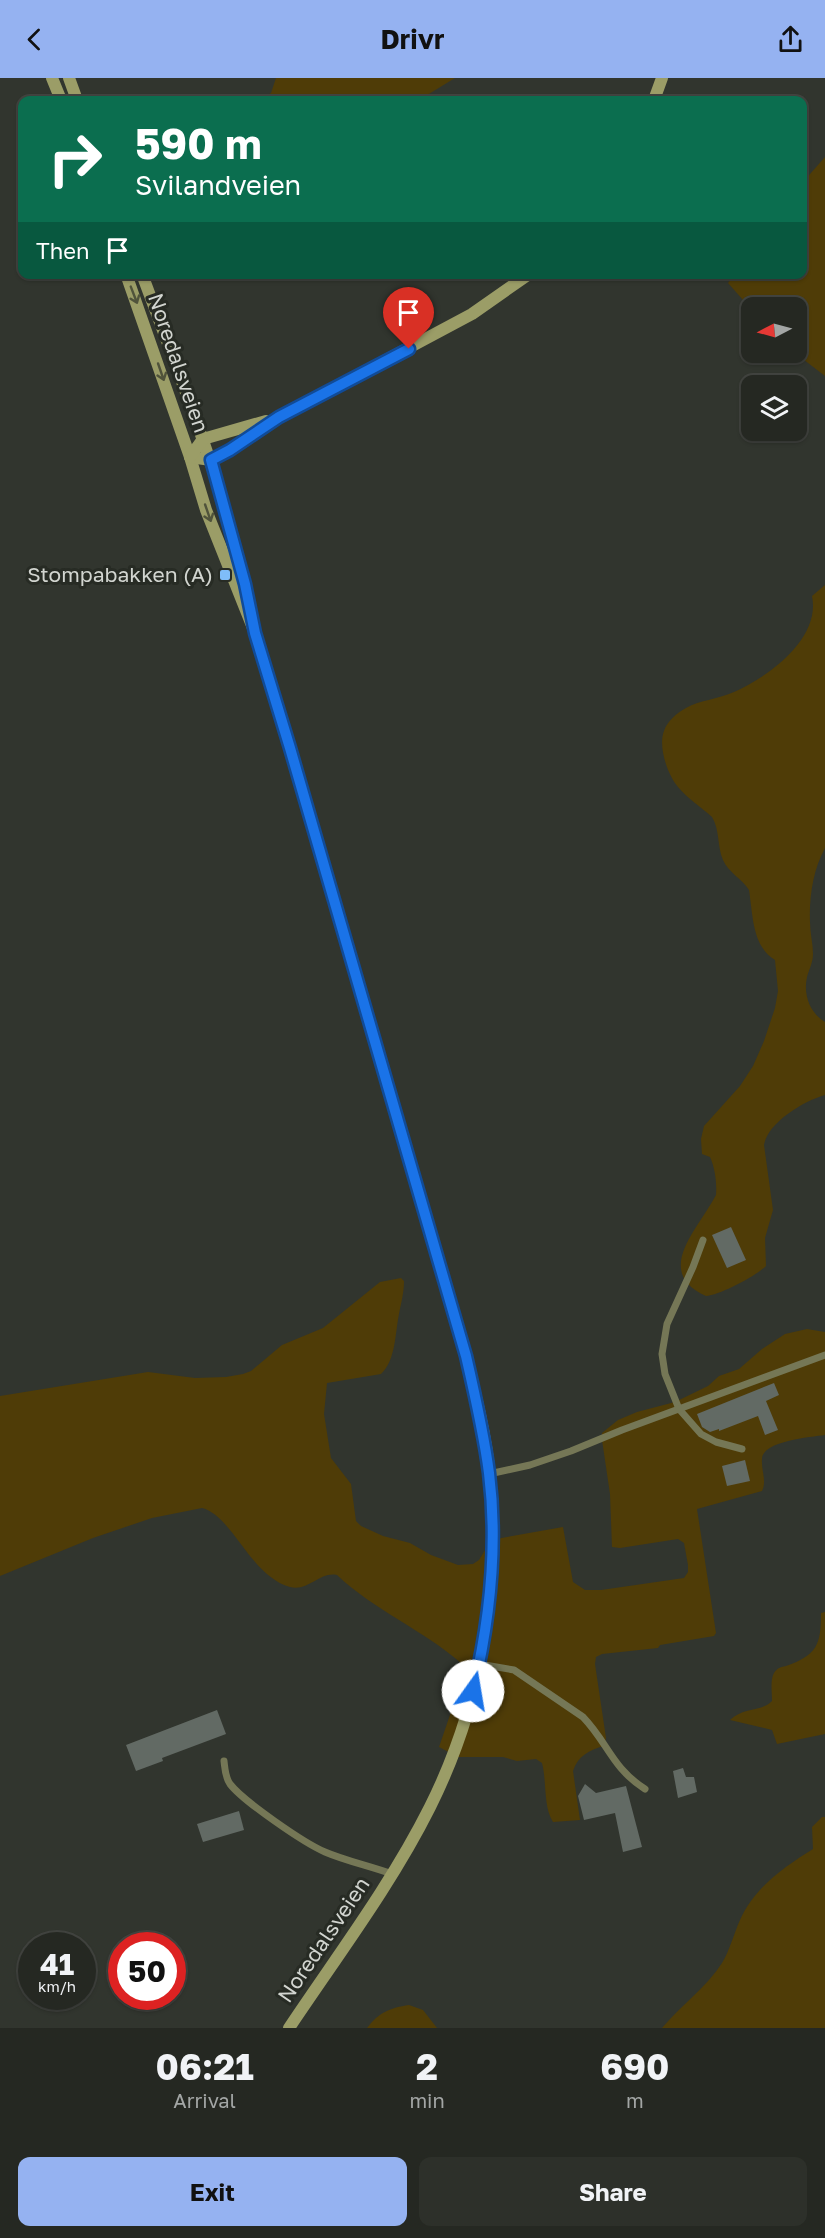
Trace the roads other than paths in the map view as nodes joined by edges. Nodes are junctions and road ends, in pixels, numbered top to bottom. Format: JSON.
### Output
{"nodes":[{"id":1,"x":52,"y":78,"type":"edge"},
{"id":2,"x":69,"y":78,"type":"edge"},
{"id":3,"x":662,"y":78,"type":"edge"},
{"id":4,"x":59,"y":96,"type":"edge"},
{"id":5,"x":76,"y":96,"type":"edge"},
{"id":6,"x":655,"y":96,"type":"edge"},
{"id":7,"x":128,"y":279,"type":"edge"},
{"id":8,"x":144,"y":279,"type":"edge"},
{"id":9,"x":522,"y":279,"type":"edge"},
{"id":10,"x":279,"y":417,"type":"junction"},
{"id":11,"x":203,"y":439,"type":"junction"},
{"id":12,"x":190,"y":457,"type":"junction"},
{"id":13,"x":211,"y":460,"type":"junction"},
{"id":14,"x":255,"y":633,"type":"junction"},
{"id":15,"x":703,"y":1240,"type":"dead end"},
{"id":16,"x":825,"y":1355,"type":"edge"},
{"id":17,"x":679,"y":1409,"type":"junction"},
{"id":18,"x":742,"y":1449,"type":"dead end"},
{"id":19,"x":489,"y":1474,"type":"junction"},
{"id":20,"x":479,"y":1664,"type":"junction"},
{"id":21,"x":224,"y":1761,"type":"dead end"},
{"id":22,"x":645,"y":1789,"type":"dead end"},
{"id":23,"x":392,"y":1874,"type":"junction"},
{"id":24,"x":289,"y":2028,"type":"edge"}],
"edges":[{"from":1,"to":4,"type":"main road"},
{"from":2,"to":5,"type":"main road"},
{"from":3,"to":6,"type":"main road"},
{"from":7,"to":12,"type":"main road","name":"Noredalsveien","one_way":true},
{"from":8,"to":11,"type":"main road","name":"Noredalsveien"},
{"from":9,"to":10,"type":"main road"},
{"from":10,"to":11,"type":"main road"},
{"from":10,"to":13,"type":"main road"},
{"from":11,"to":12,"type":"main road"},
{"from":11,"to":13,"type":"main road","name":"Noredalsveien"},
{"from":12,"to":13,"type":"main road"},
{"from":12,"to":14,"type":"main road","name":"Noredalsveien","one_way":true},
{"from":13,"to":14,"type":"main road","name":"Noredalsveien"},
{"from":14,"to":19,"type":"main road","name":"Noredalsveien"},
{"from":15,"to":17,"type":"lane"},
{"from":16,"to":17,"type":"lane"},
{"from":17,"to":18,"type":"lane"},
{"from":17,"to":19,"type":"lane"},
{"from":19,"to":20,"type":"main road","name":"Noredalsveien"},
{"from":20,"to":22,"type":"lane"},
{"from":20,"to":23,"type":"main road","name":"Noredalsveien"},
{"from":21,"to":23,"type":"lane","name":"Noredalsveien"},
{"from":23,"to":24,"type":"main road","name":"Noredalsveien"}]}
